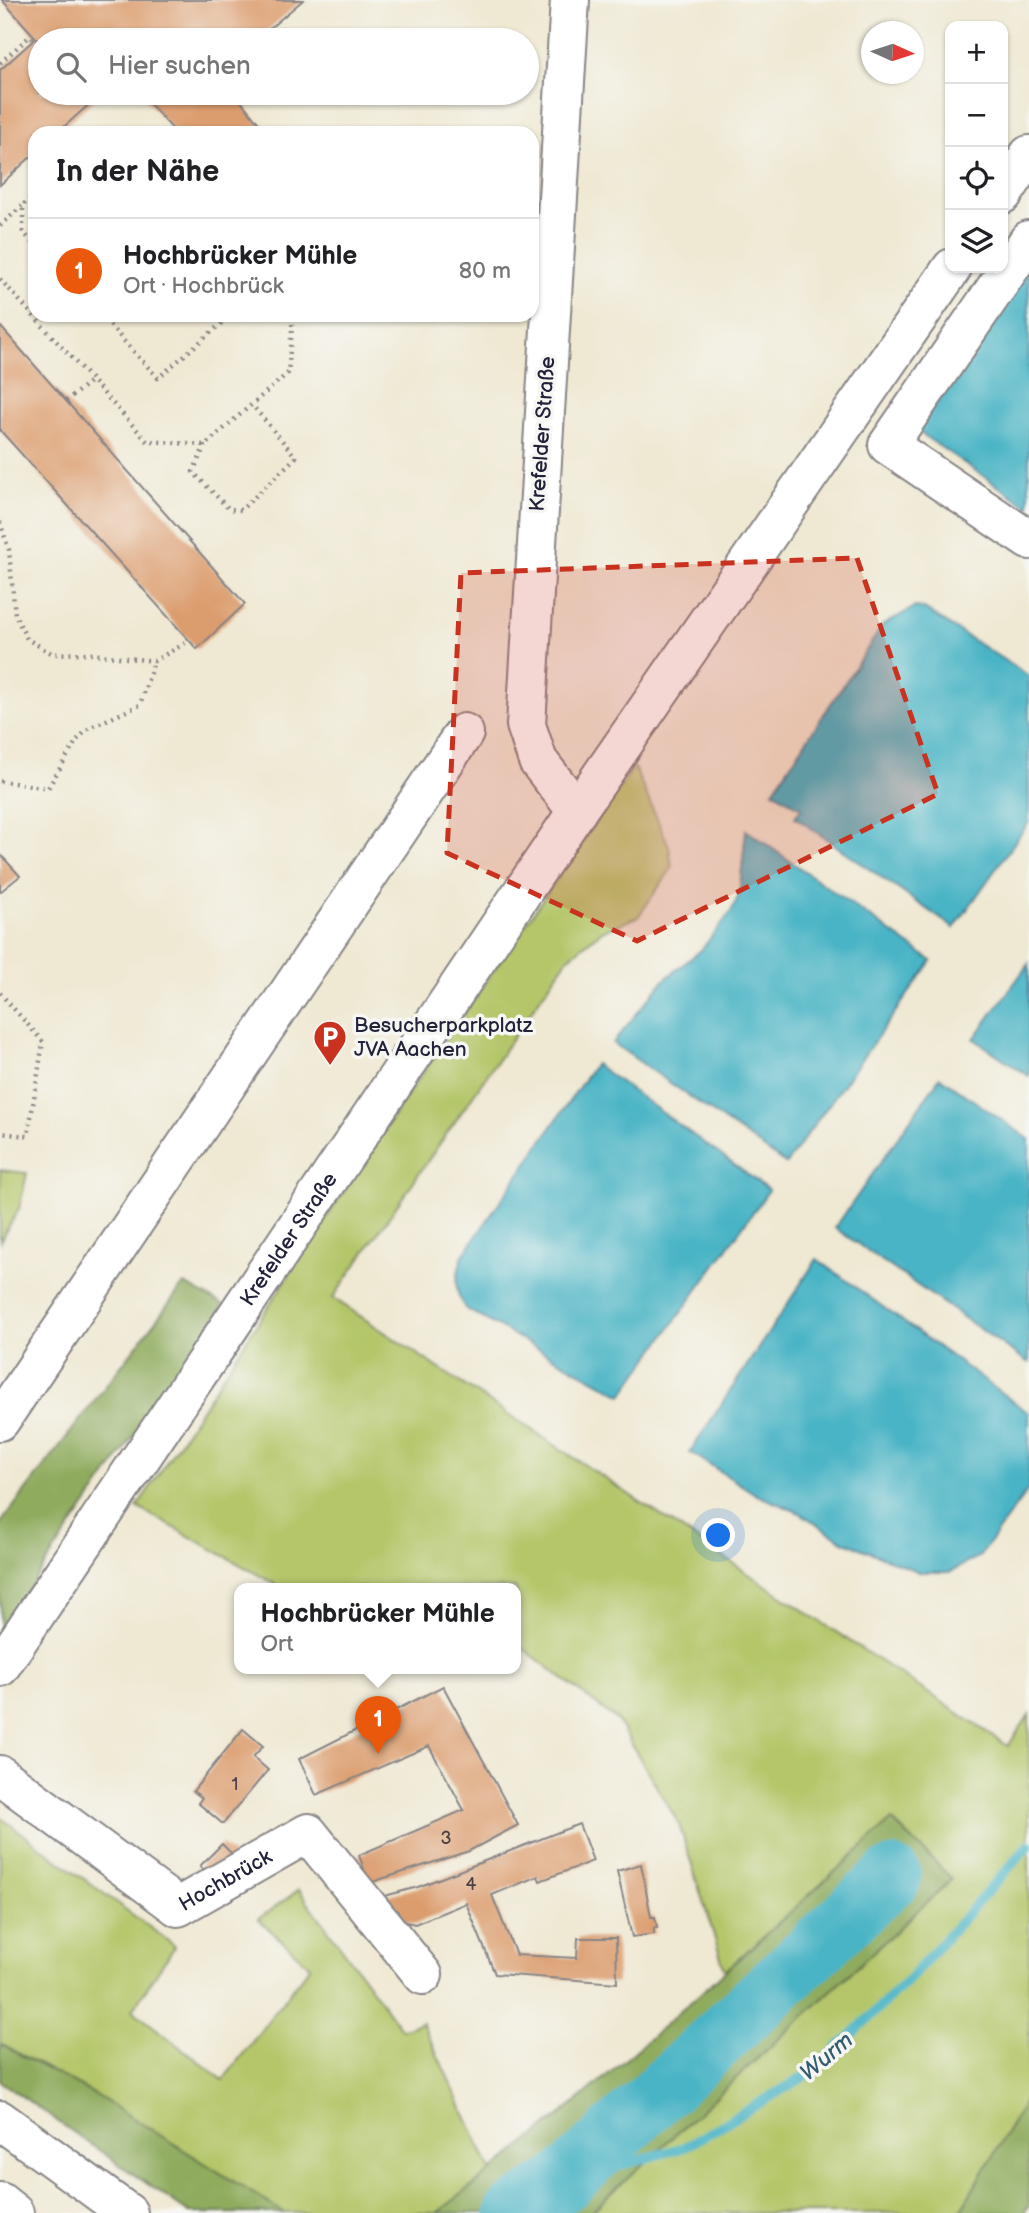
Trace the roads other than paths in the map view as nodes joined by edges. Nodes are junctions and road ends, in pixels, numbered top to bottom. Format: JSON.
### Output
{"nodes":[{"id":1,"x":570,"y":0,"type":"edge"},
{"id":2,"x":1029,"y":155,"type":"edge"},
{"id":3,"x":1008,"y":186,"type":"edge"},
{"id":4,"x":1029,"y":240,"type":"edge"},
{"id":5,"x":949,"y":273,"type":"edge"},
{"id":6,"x":1029,"y":540,"type":"edge"},
{"id":7,"x":464,"y":733,"type":"dead end"},
{"id":8,"x":577,"y":811,"type":"junction"},
{"id":9,"x":0,"y":1421,"type":"edge"},
{"id":10,"x":0,"y":1667,"type":"edge"},
{"id":11,"x":0,"y":1775,"type":"edge"},
{"id":12,"x":422,"y":1975,"type":"dead end"},
{"id":13,"x":0,"y":2120,"type":"edge"},
{"id":14,"x":0,"y":2202,"type":"edge"},
{"id":15,"x":15,"y":2213,"type":"edge"},
{"id":16,"x":128,"y":2213,"type":"edge"}],
"edges":[{"from":1,"to":8,"type":"street","name":"Krefelder Straße"},
{"from":2,"to":3,"type":"street"},
{"from":4,"to":6,"type":"street"},
{"from":5,"to":8,"type":"street","name":"Krefelder Straße"},
{"from":7,"to":9,"type":"street"},
{"from":8,"to":10,"type":"street","name":"Krefelder Straße"},
{"from":11,"to":12,"type":"street","name":"Hochbrück"},
{"from":13,"to":16,"type":"street"},
{"from":14,"to":15,"type":"street"}]}
